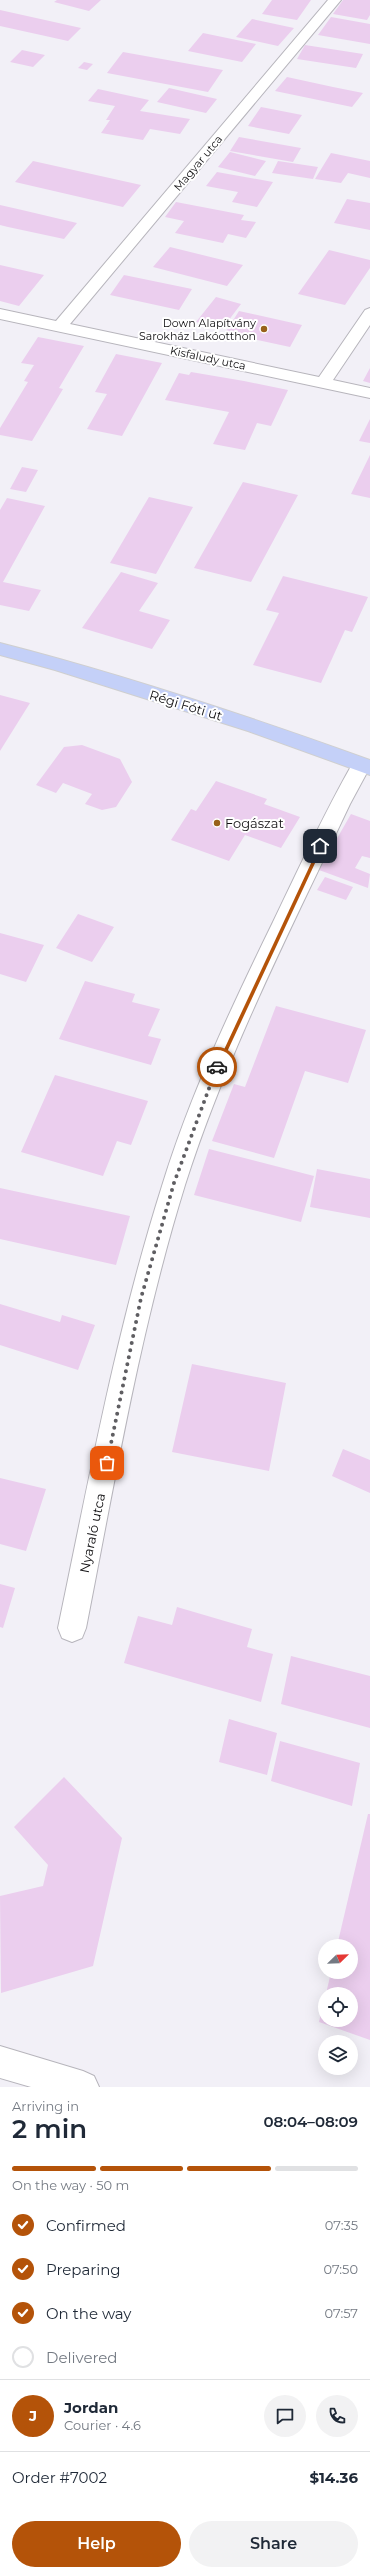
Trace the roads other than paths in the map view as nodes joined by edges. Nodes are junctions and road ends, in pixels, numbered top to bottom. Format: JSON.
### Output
{"nodes":[{"id":1,"x":335,"y":0,"type":"edge"},
{"id":2,"x":0,"y":314,"type":"edge"},
{"id":3,"x":370,"y":314,"type":"edge"},
{"id":4,"x":60,"y":327,"type":"junction"},
{"id":5,"x":324,"y":382,"type":"junction"},
{"id":6,"x":370,"y":393,"type":"edge"},
{"id":7,"x":0,"y":649,"type":"edge"},
{"id":8,"x":366,"y":767,"type":"edge"},
{"id":9,"x":72,"y":1628,"type":"dead end"},
{"id":10,"x":0,"y":2062,"type":"edge"},
{"id":11,"x":83,"y":2087,"type":"edge"}],
"edges":[{"from":1,"to":4,"type":"street","name":"Magyar utca"},
{"from":2,"to":4,"type":"street","name":"Kisfaludy utca"},
{"from":3,"to":5,"type":"street"},
{"from":4,"to":5,"type":"street","name":"Kisfaludy utca"},
{"from":5,"to":6,"type":"street","name":"Kisfaludy utca"},
{"from":7,"to":8,"type":"main road","name":"Régi Fóti út"},
{"from":8,"to":9,"type":"street","name":"Nyaraló utca"},
{"from":10,"to":11,"type":"street"}]}
